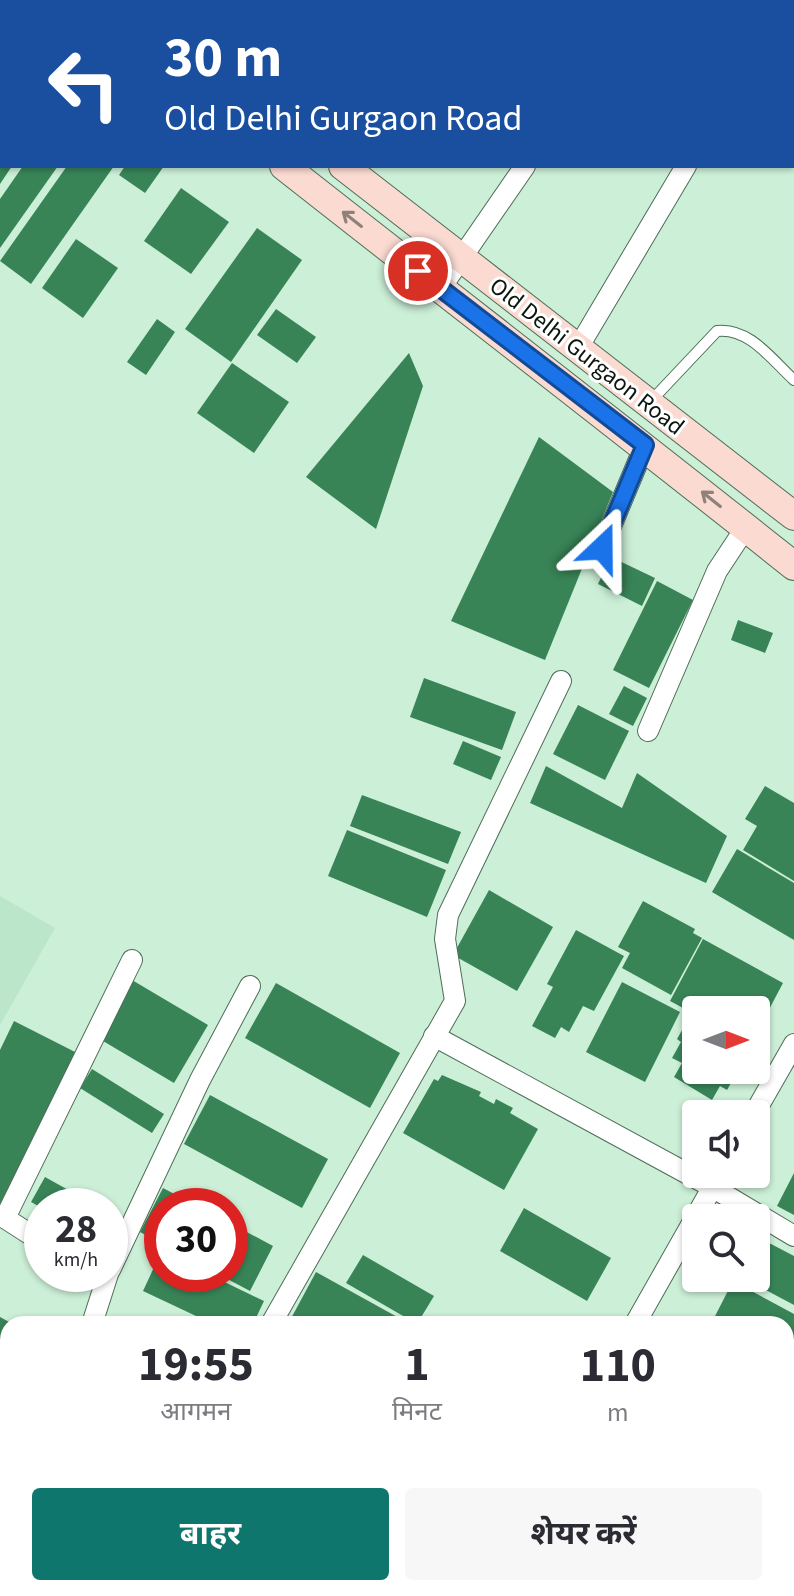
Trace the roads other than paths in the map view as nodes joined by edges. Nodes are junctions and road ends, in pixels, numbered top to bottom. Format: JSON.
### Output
{"nodes":[{"id":1,"x":287,"y":168,"type":"edge"},
{"id":2,"x":346,"y":168,"type":"edge"},
{"id":3,"x":524,"y":168,"type":"edge"},
{"id":4,"x":685,"y":168,"type":"edge"},
{"id":5,"x":461,"y":258,"type":"junction"},
{"id":6,"x":440,"y":289,"type":"junction"},
{"id":7,"x":578,"y":348,"type":"junction"},
{"id":8,"x":794,"y":380,"type":"edge"},
{"id":9,"x":649,"y":403,"type":"junction"},
{"id":10,"x":645,"y":445,"type":"junction"},
{"id":11,"x":794,"y":516,"type":"edge"},
{"id":12,"x":746,"y":527,"type":"junction"},
{"id":13,"x":602,"y":548,"type":"dead end"},
{"id":14,"x":794,"y":566,"type":"edge"},
{"id":15,"x":561,"y":681,"type":"dead end"},
{"id":16,"x":648,"y":731,"type":"dead end"},
{"id":17,"x":132,"y":960,"type":"dead end"},
{"id":18,"x":250,"y":986,"type":"dead end"},
{"id":19,"x":434,"y":1036,"type":"junction"},
{"id":20,"x":794,"y":1044,"type":"edge"},
{"id":21,"x":762,"y":1100,"type":"edge"},
{"id":22,"x":682,"y":1163,"type":"edge"},
{"id":23,"x":712,"y":1188,"type":"edge"},
{"id":24,"x":727,"y":1188,"type":"edge"},
{"id":25,"x":3,"y":1217,"type":"edge"},
{"id":26,"x":128,"y":1225,"type":"edge"},
{"id":27,"x":24,"y":1230,"type":"edge"},
{"id":28,"x":794,"y":1236,"type":"edge"},
{"id":29,"x":99,"y":1292,"type":"edge"},
{"id":30,"x":94,"y":1316,"type":"edge"},
{"id":31,"x":276,"y":1316,"type":"edge"},
{"id":32,"x":640,"y":1316,"type":"edge"}],
"edges":[{"from":6,"to":1,"type":"main road","name":"Old Delhi Gurgaon Road","one_way":true},
{"from":2,"to":5,"type":"main road","name":"Old Delhi Gurgaon Road"},
{"from":3,"to":5,"type":"street"},
{"from":4,"to":7,"type":"street"},
{"from":5,"to":6,"type":"street"},
{"from":5,"to":7,"type":"main road","name":"Old Delhi Gurgaon Road"},
{"from":6,"to":10,"type":"main road","name":"Old Delhi Gurgaon Road"},
{"from":7,"to":9,"type":"main road","name":"Old Delhi Gurgaon Road"},
{"from":8,"to":9,"type":"lane"},
{"from":9,"to":11,"type":"main road","name":"Old Delhi Gurgaon Road"},
{"from":12,"to":10,"type":"main road","name":"Old Delhi Gurgaon Road","one_way":true},
{"from":10,"to":13,"type":"street"},
{"from":12,"to":14,"type":"main road","name":"Old Delhi Gurgaon Road"},
{"from":12,"to":16,"type":"street"},
{"from":15,"to":19,"type":"street"},
{"from":17,"to":25,"type":"street"},
{"from":18,"to":26,"type":"street"},
{"from":19,"to":22,"type":"street"},
{"from":19,"to":31,"type":"street"},
{"from":20,"to":21,"type":"street"},
{"from":23,"to":32,"type":"street"},
{"from":24,"to":28,"type":"street"},
{"from":25,"to":27,"type":"street"},
{"from":29,"to":30,"type":"street"}]}
